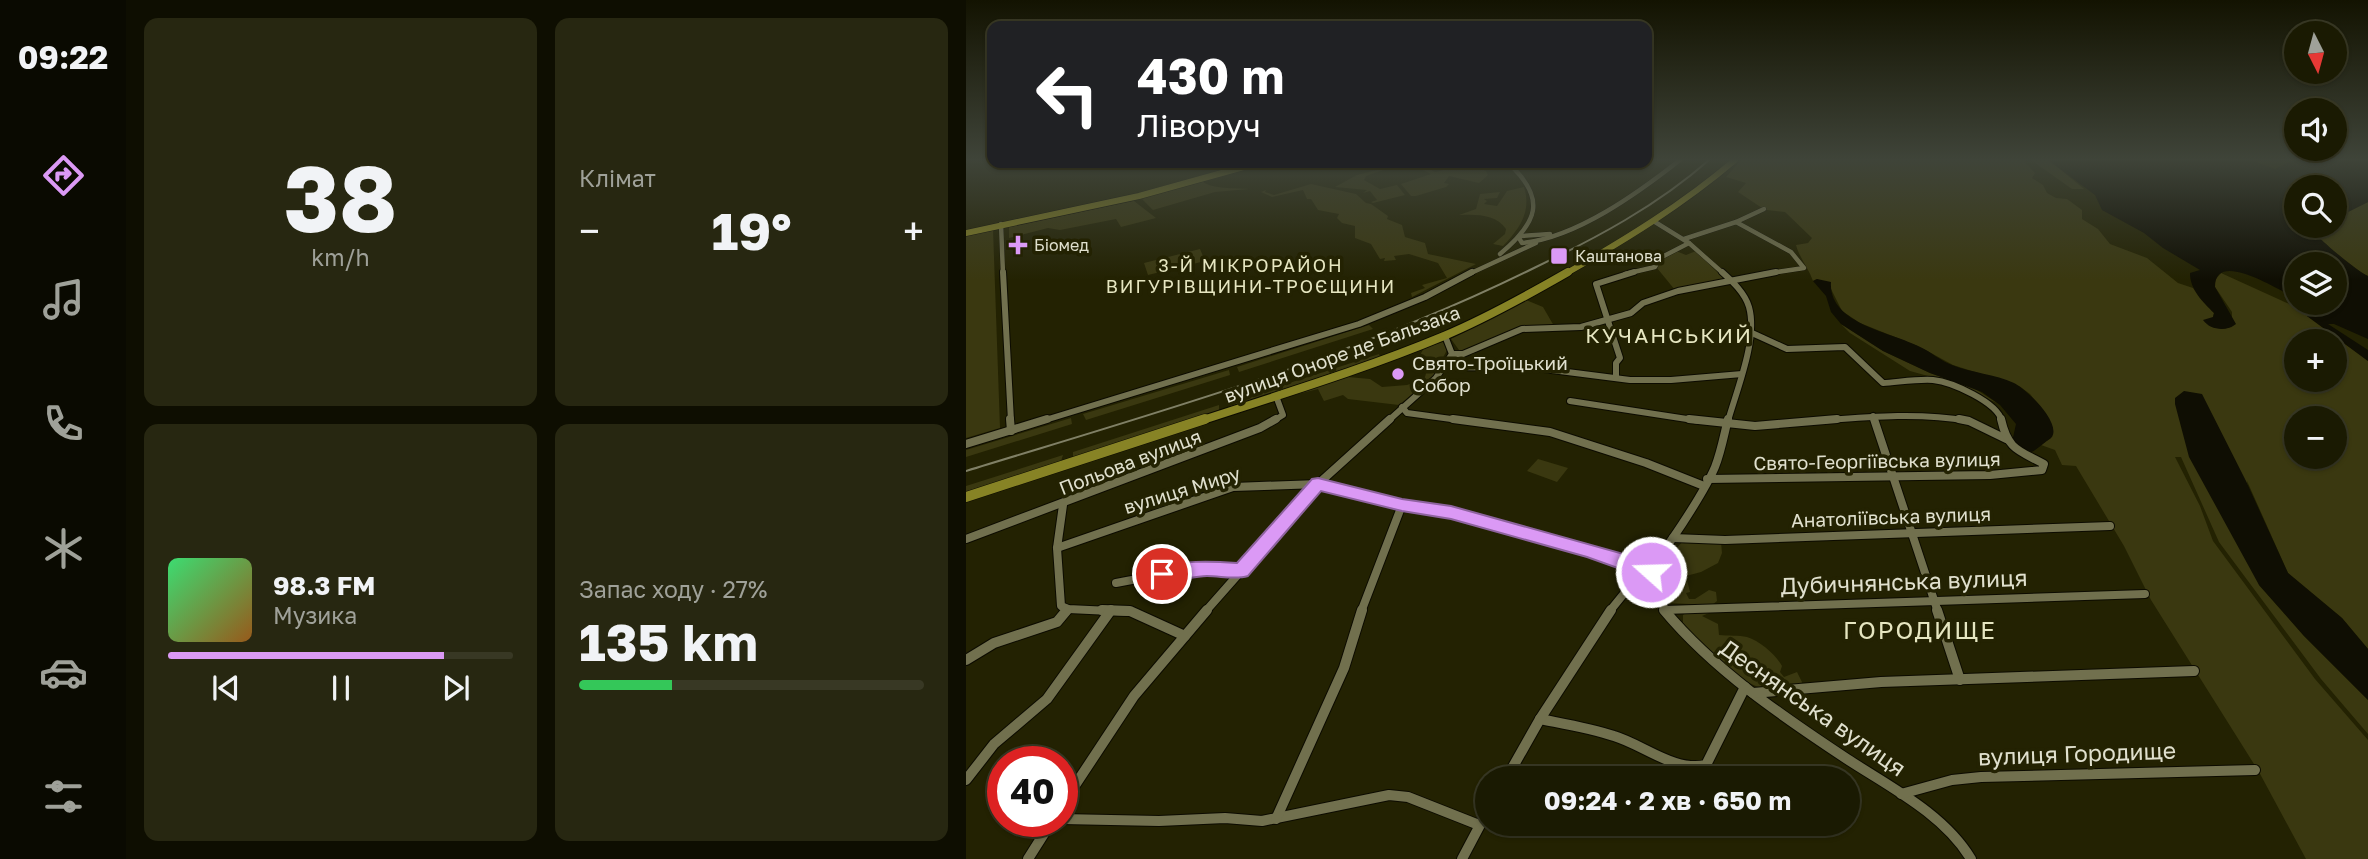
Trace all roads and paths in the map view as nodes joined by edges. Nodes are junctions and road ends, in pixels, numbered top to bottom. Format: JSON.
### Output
{"nodes":[{"id":1,"x":1117,"y":200,"type":"edge"},
{"id":2,"x":1120,"y":200,"type":"edge"},
{"id":3,"x":1534,"y":200,"type":"edge"},
{"id":4,"x":1620,"y":200,"type":"edge"},
{"id":5,"x":1686,"y":200,"type":"edge"},
{"id":6,"x":1764,"y":209,"type":"dead end"},
{"id":7,"x":1655,"y":222,"type":"junction"},
{"id":8,"x":1735,"y":222,"type":"junction"},
{"id":9,"x":1002,"y":225,"type":"junction"},
{"id":10,"x":1528,"y":226,"type":"junction"},
{"id":11,"x":966,"y":232,"type":"edge"},
{"id":12,"x":1519,"y":238,"type":"junction"},
{"id":13,"x":1536,"y":238,"type":"junction"},
{"id":14,"x":1686,"y":241,"type":"junction"},
{"id":15,"x":1489,"y":263,"type":"junction"},
{"id":16,"x":1730,"y":279,"type":"junction"},
{"id":17,"x":1608,"y":320,"type":"junction"},
{"id":18,"x":1752,"y":333,"type":"junction"},
{"id":19,"x":1444,"y":337,"type":"junction"},
{"id":20,"x":1452,"y":354,"type":"junction"},
{"id":21,"x":1443,"y":368,"type":"junction"},
{"id":22,"x":1742,"y":374,"type":"junction"},
{"id":23,"x":1616,"y":378,"type":"junction"},
{"id":24,"x":1276,"y":396,"type":"junction"},
{"id":25,"x":1570,"y":401,"type":"dead end"},
{"id":26,"x":1402,"y":407,"type":"junction"},
{"id":27,"x":1873,"y":416,"type":"junction"},
{"id":28,"x":1727,"y":425,"type":"junction"},
{"id":29,"x":1011,"y":431,"type":"junction"},
{"id":30,"x":2006,"y":439,"type":"junction"},
{"id":31,"x":966,"y":444,"type":"edge"},
{"id":32,"x":1893,"y":477,"type":"junction"},
{"id":33,"x":1706,"y":482,"type":"junction"},
{"id":34,"x":1318,"y":484,"type":"junction"},
{"id":35,"x":966,"y":497,"type":"edge"},
{"id":36,"x":1063,"y":505,"type":"junction"},
{"id":37,"x":1402,"y":505,"type":"junction"},
{"id":38,"x":2110,"y":526,"type":"dead end"},
{"id":39,"x":1912,"y":533,"type":"junction"},
{"id":40,"x":1672,"y":538,"type":"junction"},
{"id":41,"x":966,"y":540,"type":"edge"},
{"id":42,"x":1057,"y":548,"type":"junction"},
{"id":43,"x":1241,"y":570,"type":"junction"},
{"id":44,"x":1647,"y":571,"type":"junction"},
{"id":45,"x":1115,"y":583,"type":"dead end"},
{"id":46,"x":2145,"y":594,"type":"dead end"},
{"id":47,"x":1933,"y":601,"type":"junction"},
{"id":48,"x":1068,"y":608,"type":"junction"},
{"id":49,"x":1111,"y":610,"type":"junction"},
{"id":50,"x":1664,"y":611,"type":"junction"},
{"id":51,"x":1185,"y":636,"type":"junction"},
{"id":52,"x":966,"y":660,"type":"edge"},
{"id":53,"x":2194,"y":671,"type":"dead end"},
{"id":54,"x":1960,"y":680,"type":"junction"},
{"id":55,"x":1749,"y":690,"type":"junction"},
{"id":56,"x":1540,"y":719,"type":"junction"},
{"id":57,"x":1513,"y":766,"type":"edge"},
{"id":58,"x":2255,"y":770,"type":"dead end"},
{"id":59,"x":966,"y":780,"type":"edge"},
{"id":60,"x":1078,"y":780,"type":"edge"},
{"id":61,"x":1901,"y":794,"type":"junction"},
{"id":62,"x":1078,"y":819,"type":"edge"},
{"id":63,"x":1276,"y":819,"type":"junction"},
{"id":64,"x":1475,"y":823,"type":"edge"},
{"id":65,"x":1475,"y":833,"type":"edge"},
{"id":66,"x":1042,"y":837,"type":"edge"},
{"id":67,"x":1028,"y":859,"type":"edge"},
{"id":68,"x":1462,"y":859,"type":"edge"},
{"id":69,"x":1971,"y":859,"type":"edge"}],
"edges":[{"from":1,"to":9,"type":"main road"},
{"from":2,"to":9,"type":"main road"},
{"from":3,"to":10,"type":"street"},
{"from":4,"to":13,"type":"street","name":"вулиця Оноре де Бальзака"},
{"from":5,"to":7,"type":"main road","name":"вулиця Оноре де Бальзака"},
{"from":6,"to":8,"type":"street"},
{"from":7,"to":14,"type":"street"},
{"from":7,"to":19,"type":"main road","name":"вулиця Оноре де Бальзака"},
{"from":8,"to":14,"type":"street"},
{"from":8,"to":16,"type":"street"},
{"from":9,"to":11,"type":"main road"},
{"from":9,"to":29,"type":"street"},
{"from":10,"to":12,"type":"street"},
{"from":10,"to":13,"type":"street"},
{"from":12,"to":13,"type":"street"},
{"from":12,"to":13,"type":"street"},
{"from":12,"to":15,"type":"street","name":"вулиця Оноре де Бальзака"},
{"from":13,"to":15,"type":"street","name":"вулиця Оноре де Бальзака"},
{"from":14,"to":16,"type":"street"},
{"from":14,"to":17,"type":"street"},
{"from":15,"to":29,"type":"street","name":"вулиця Оноре де Бальзака"},
{"from":16,"to":17,"type":"street"},
{"from":16,"to":18,"type":"street"},
{"from":17,"to":20,"type":"street"},
{"from":17,"to":23,"type":"street"},
{"from":18,"to":22,"type":"street"},
{"from":18,"to":30,"type":"street"},
{"from":19,"to":20,"type":"street"},
{"from":19,"to":24,"type":"main road","name":"вулиця Оноре де Бальзака"},
{"from":20,"to":21,"type":"street"},
{"from":21,"to":23,"type":"street"},
{"from":21,"to":26,"type":"street"},
{"from":22,"to":23,"type":"street"},
{"from":22,"to":28,"type":"street"},
{"from":24,"to":35,"type":"main road","name":"вулиця Оноре де Бальзака"},
{"from":24,"to":36,"type":"street","name":"Польова вулиця"},
{"from":25,"to":28,"type":"street"},
{"from":26,"to":33,"type":"street"},
{"from":26,"to":34,"type":"street"},
{"from":27,"to":28,"type":"street"},
{"from":27,"to":30,"type":"street"},
{"from":27,"to":32,"type":"street"},
{"from":28,"to":33,"type":"street"},
{"from":29,"to":31,"type":"street","name":"вулиця Оноре де Бальзака"},
{"from":30,"to":32,"type":"street","name":"Свято-Георгіївська вулиця"},
{"from":32,"to":33,"type":"street","name":"Свято-Георгіївська вулиця"},
{"from":32,"to":39,"type":"street"},
{"from":33,"to":40,"type":"street"},
{"from":34,"to":37,"type":"street","name":"вулиця Миру"},
{"from":34,"to":42,"type":"street","name":"вулиця Миру"},
{"from":34,"to":43,"type":"street"},
{"from":36,"to":41,"type":"street","name":"Польова вулиця"},
{"from":36,"to":42,"type":"street"},
{"from":37,"to":44,"type":"street","name":"вулиця Миру"},
{"from":37,"to":63,"type":"street"},
{"from":38,"to":39,"type":"street","name":"Анатоліївська вулиця"},
{"from":39,"to":40,"type":"street","name":"Анатоліївська вулиця"},
{"from":39,"to":47,"type":"street"},
{"from":40,"to":44,"type":"street"},
{"from":42,"to":48,"type":"street"},
{"from":43,"to":45,"type":"street"},
{"from":43,"to":51,"type":"street"},
{"from":44,"to":50,"type":"street","name":"Деснянська вулиця"},
{"from":44,"to":56,"type":"street"},
{"from":46,"to":47,"type":"street","name":"Дубичнянська вулиця"},
{"from":47,"to":50,"type":"street","name":"Дубичнянська вулиця"},
{"from":47,"to":54,"type":"street"},
{"from":48,"to":49,"type":"street"},
{"from":48,"to":52,"type":"street"},
{"from":49,"to":51,"type":"street"},
{"from":49,"to":59,"type":"street"},
{"from":50,"to":55,"type":"street","name":"Деснянська вулиця"},
{"from":51,"to":60,"type":"street"},
{"from":53,"to":54,"type":"street"},
{"from":54,"to":55,"type":"street"},
{"from":55,"to":56,"type":"street"},
{"from":55,"to":61,"type":"street","name":"Деснянська вулиця"},
{"from":56,"to":57,"type":"street"},
{"from":58,"to":61,"type":"street","name":"вулиця Городище"},
{"from":61,"to":69,"type":"street","name":"Деснянська вулиця"},
{"from":62,"to":63,"type":"street"},
{"from":63,"to":64,"type":"street"},
{"from":65,"to":68,"type":"street"},
{"from":66,"to":67,"type":"street"}]}
